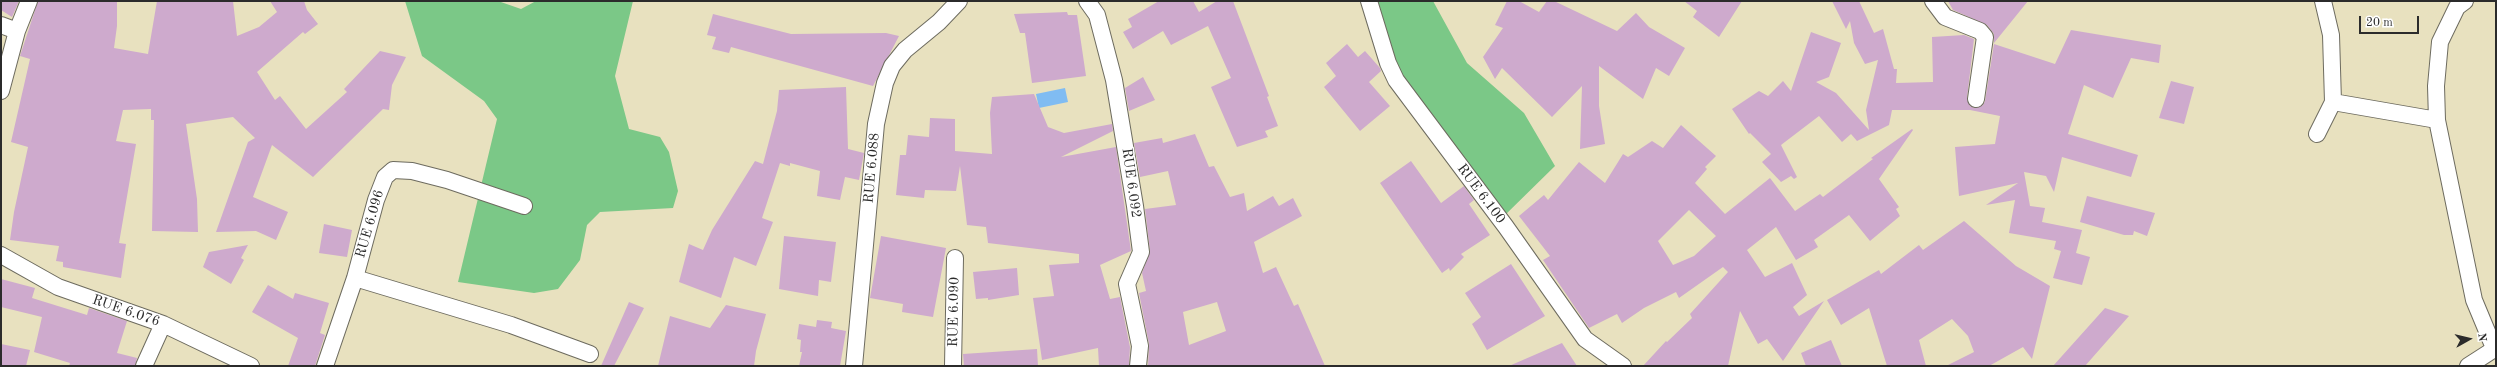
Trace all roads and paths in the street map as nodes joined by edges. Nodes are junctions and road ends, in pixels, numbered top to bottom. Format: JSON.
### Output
{"nodes":[{"id":1,"x":29,"y":1,"type":"edge"},
{"id":2,"x":960,"y":1,"type":"edge"},
{"id":3,"x":1086,"y":1,"type":"edge"},
{"id":4,"x":1369,"y":1,"type":"edge"},
{"id":5,"x":1933,"y":1,"type":"edge"},
{"id":6,"x":2323,"y":1,"type":"edge"},
{"id":7,"x":2465,"y":1,"type":"edge"},
{"id":8,"x":1,"y":25,"type":"edge"},
{"id":9,"x":17,"y":31,"type":"junction"},
{"id":10,"x":1,"y":91,"type":"edge"},
{"id":11,"x":1976,"y":99,"type":"dead end"},
{"id":12,"x":2333,"y":102,"type":"junction"},
{"id":13,"x":2437,"y":120,"type":"junction"},
{"id":14,"x":2317,"y":134,"type":"dead end"},
{"id":15,"x":524,"y":206,"type":"dead end"},
{"id":16,"x":1,"y":255,"type":"edge"},
{"id":17,"x":955,"y":258,"type":"dead end"},
{"id":18,"x":355,"y":278,"type":"junction"},
{"id":19,"x":163,"y":324,"type":"junction"},
{"id":20,"x":2495,"y":348,"type":"edge"},
{"id":21,"x":590,"y":354,"type":"dead end"},
{"id":22,"x":144,"y":366,"type":"edge"},
{"id":23,"x":251,"y":366,"type":"edge"},
{"id":24,"x":325,"y":366,"type":"edge"},
{"id":25,"x":854,"y":366,"type":"edge"},
{"id":26,"x":954,"y":366,"type":"edge"},
{"id":27,"x":1138,"y":366,"type":"edge"},
{"id":28,"x":1623,"y":366,"type":"edge"},
{"id":29,"x":2468,"y":366,"type":"edge"}],
"edges":[{"from":1,"to":9,"type":"street"},
{"from":2,"to":25,"type":"street","name":"RUE 6.088"},
{"from":3,"to":27,"type":"street","name":"RUE 6.092"},
{"from":4,"to":28,"type":"street","name":"RUE 6.100"},
{"from":5,"to":11,"type":"street"},
{"from":6,"to":12,"type":"street"},
{"from":7,"to":13,"type":"street"},
{"from":8,"to":9,"type":"street"},
{"from":9,"to":10,"type":"street"},
{"from":12,"to":13,"type":"street"},
{"from":12,"to":14,"type":"street"},
{"from":13,"to":20,"type":"street"},
{"from":15,"to":18,"type":"street","name":"RUE 6.096"},
{"from":16,"to":19,"type":"street","name":"RUE 6.076"},
{"from":17,"to":26,"type":"street","name":"RUE 6.090"},
{"from":18,"to":21,"type":"street"},
{"from":18,"to":24,"type":"street","name":"RUE 6.096"},
{"from":19,"to":22,"type":"street"},
{"from":19,"to":23,"type":"street","name":"RUE 6.076"},
{"from":20,"to":29,"type":"street"}]}
